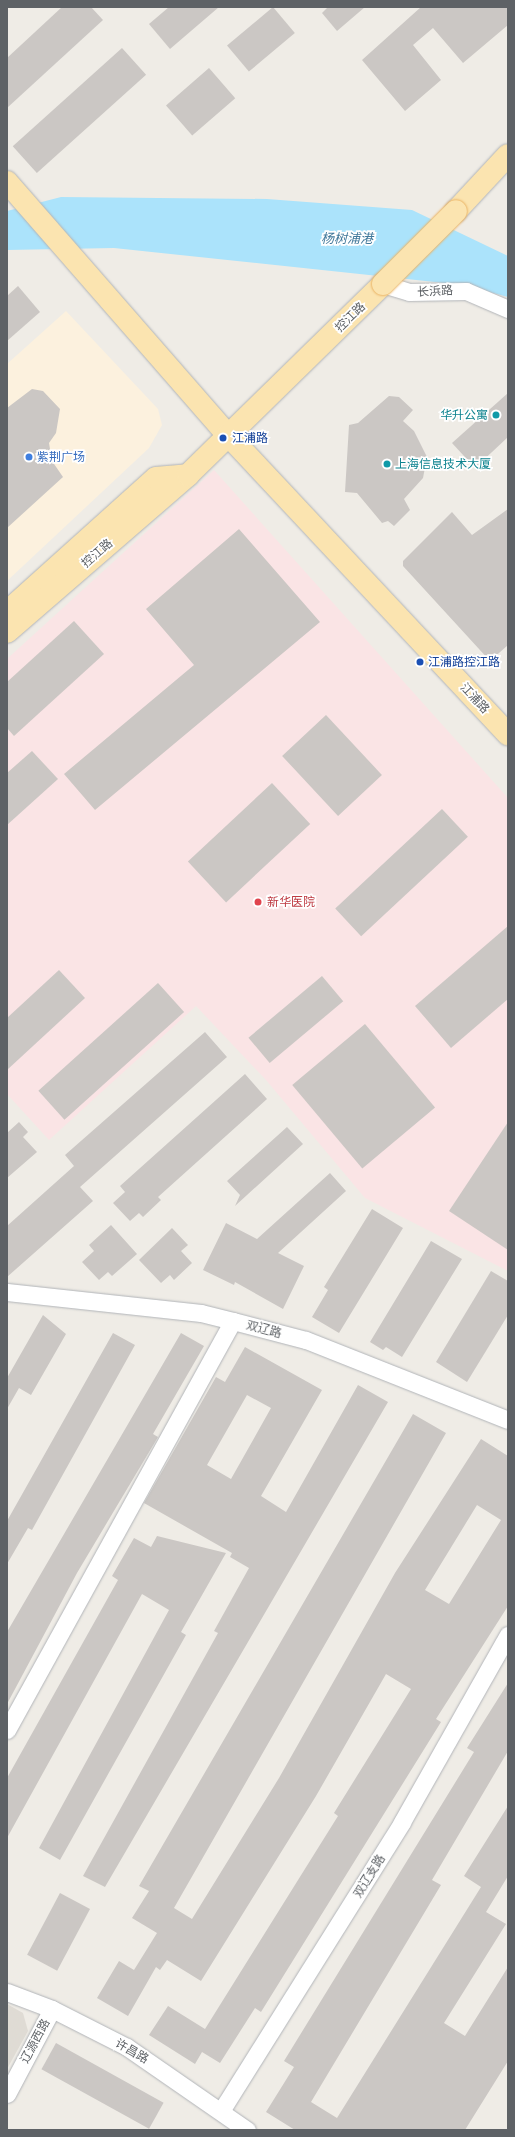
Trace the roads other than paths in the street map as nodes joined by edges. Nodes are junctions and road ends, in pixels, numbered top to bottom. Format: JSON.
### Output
{"nodes":[{"id":1,"x":508,"y":155,"type":"edge"},
{"id":2,"x":13,"y":189,"type":"edge"},
{"id":3,"x":383,"y":284,"type":"junction"},
{"id":4,"x":508,"y":309,"type":"edge"},
{"id":5,"x":228,"y":435,"type":"junction"},
{"id":6,"x":188,"y":475,"type":"junction"},
{"id":7,"x":7,"y":612,"type":"edge"},
{"id":8,"x":7,"y":632,"type":"edge"},
{"id":9,"x":508,"y":734,"type":"edge"},
{"id":10,"x":7,"y":1292,"type":"edge"},
{"id":11,"x":233,"y":1321,"type":"junction"},
{"id":12,"x":508,"y":1420,"type":"edge"},
{"id":13,"x":508,"y":1635,"type":"edge"},
{"id":14,"x":7,"y":1730,"type":"edge"},
{"id":15,"x":7,"y":1992,"type":"edge"},
{"id":16,"x":52,"y":2009,"type":"junction"},
{"id":17,"x":7,"y":2094,"type":"edge"},
{"id":18,"x":221,"y":2110,"type":"junction"},
{"id":19,"x":247,"y":2130,"type":"edge"}],
"edges":[{"from":1,"to":3,"type":"main road","name":"控江路","bridge":true},
{"from":2,"to":5,"type":"main road","name":"江浦路"},
{"from":3,"to":4,"type":"street","name":"长浜路"},
{"from":3,"to":5,"type":"main road","name":"控江路"},
{"from":5,"to":6,"type":"main road","name":"控江路"},
{"from":5,"to":9,"type":"main road","name":"江浦路"},
{"from":6,"to":7,"type":"main road","name":"控江路"},
{"from":6,"to":8,"type":"main road","name":"控江路"},
{"from":10,"to":11,"type":"street","name":"双辽路"},
{"from":11,"to":12,"type":"street","name":"双辽路"},
{"from":11,"to":14,"type":"street"},
{"from":13,"to":18,"type":"street","name":"双辽支路"},
{"from":15,"to":16,"type":"street","name":"许昌路"},
{"from":16,"to":17,"type":"street","name":"辽源西路"},
{"from":16,"to":18,"type":"street","name":"许昌路"},
{"from":18,"to":19,"type":"street","name":"许昌路"}]}
